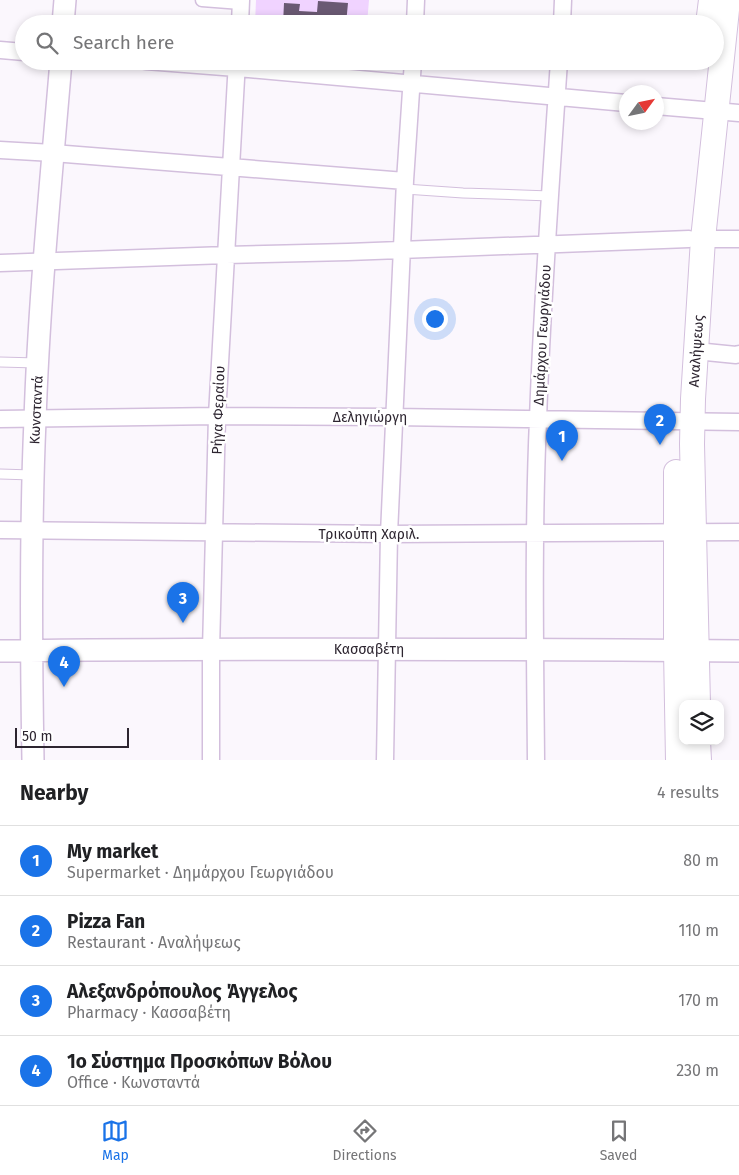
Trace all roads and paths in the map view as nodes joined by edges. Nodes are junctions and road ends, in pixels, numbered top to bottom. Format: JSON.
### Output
{"nodes":[{"id":1,"x":65,"y":0,"type":"edge"},
{"id":2,"x":202,"y":0,"type":"edge"},
{"id":3,"x":416,"y":0,"type":"edge"},
{"id":4,"x":563,"y":0,"type":"edge"},
{"id":5,"x":711,"y":0,"type":"edge"},
{"id":6,"x":728,"y":0,"type":"edge"},
{"id":7,"x":241,"y":1,"type":"edge"},
{"id":8,"x":64,"y":15,"type":"edge"},
{"id":9,"x":240,"y":15,"type":"edge"},
{"id":10,"x":415,"y":15,"type":"edge"},
{"id":11,"x":562,"y":15,"type":"edge"},
{"id":12,"x":709,"y":15,"type":"edge"},
{"id":13,"x":724,"y":49,"type":"edge"},
{"id":14,"x":0,"y":50,"type":"edge"},
{"id":15,"x":15,"y":51,"type":"edge"},
{"id":16,"x":59,"y":70,"type":"edge"},
{"id":17,"x":237,"y":70,"type":"edge"},
{"id":18,"x":283,"y":70,"type":"edge"},
{"id":19,"x":412,"y":70,"type":"edge"},
{"id":20,"x":558,"y":70,"type":"edge"},
{"id":21,"x":708,"y":70,"type":"edge"},
{"id":22,"x":722,"y":70,"type":"edge"},
{"id":23,"x":411,"y":84,"type":"junction"},
{"id":24,"x":557,"y":97,"type":"junction"},
{"id":25,"x":619,"y":102,"type":"edge"},
{"id":26,"x":664,"y":107,"type":"edge"},
{"id":27,"x":719,"y":111,"type":"edge"},
{"id":28,"x":0,"y":150,"type":"edge"},
{"id":29,"x":53,"y":153,"type":"junction"},
{"id":30,"x":231,"y":168,"type":"junction"},
{"id":31,"x":405,"y":185,"type":"junction"},
{"id":32,"x":550,"y":196,"type":"junction"},
{"id":33,"x":739,"y":238,"type":"edge"},
{"id":34,"x":696,"y":239,"type":"junction"},
{"id":35,"x":547,"y":244,"type":"junction"},
{"id":36,"x":402,"y":250,"type":"junction"},
{"id":37,"x":226,"y":255,"type":"junction"},
{"id":38,"x":45,"y":262,"type":"junction"},
{"id":39,"x":0,"y":263,"type":"edge"},
{"id":40,"x":696,"y":351,"type":"junction"},
{"id":41,"x":739,"y":354,"type":"edge"},
{"id":42,"x":0,"y":362,"type":"edge"},
{"id":43,"x":38,"y":363,"type":"junction"},
{"id":44,"x":217,"y":416,"type":"junction"},
{"id":45,"x":394,"y":417,"type":"junction"},
{"id":46,"x":35,"y":418,"type":"junction"},
{"id":47,"x":0,"y":419,"type":"edge"},
{"id":48,"x":538,"y":419,"type":"junction"},
{"id":49,"x":684,"y":421,"type":"junction"},
{"id":50,"x":739,"y":422,"type":"edge"},
{"id":51,"x":0,"y":474,"type":"edge"},
{"id":52,"x":33,"y":475,"type":"junction"},
{"id":53,"x":0,"y":530,"type":"edge"},
{"id":54,"x":32,"y":530,"type":"junction"},
{"id":55,"x":214,"y":532,"type":"junction"},
{"id":56,"x":685,"y":532,"type":"junction"},
{"id":57,"x":739,"y":532,"type":"edge"},
{"id":58,"x":534,"y":533,"type":"junction"},
{"id":59,"x":389,"y":534,"type":"junction"},
{"id":60,"x":387,"y":649,"type":"junction"},
{"id":61,"x":535,"y":649,"type":"junction"},
{"id":62,"x":31,"y":650,"type":"junction"},
{"id":63,"x":211,"y":650,"type":"junction"},
{"id":64,"x":686,"y":650,"type":"junction"},
{"id":65,"x":0,"y":651,"type":"edge"},
{"id":66,"x":739,"y":651,"type":"edge"},
{"id":67,"x":697,"y":700,"type":"edge"},
{"id":68,"x":698,"y":745,"type":"edge"},
{"id":69,"x":33,"y":760,"type":"edge"},
{"id":70,"x":211,"y":760,"type":"edge"},
{"id":71,"x":385,"y":760,"type":"edge"},
{"id":72,"x":536,"y":760,"type":"edge"},
{"id":73,"x":678,"y":760,"type":"edge"},
{"id":74,"x":699,"y":760,"type":"edge"}],
"edges":[{"from":1,"to":8,"type":"street"},
{"from":2,"to":7,"type":"street"},
{"from":3,"to":10,"type":"street"},
{"from":4,"to":11,"type":"street"},
{"from":5,"to":12,"type":"main road"},
{"from":6,"to":13,"type":"main road","name":"Αναλήψεως"},
{"from":7,"to":9,"type":"street"},
{"from":14,"to":15,"type":"street"},
{"from":16,"to":29,"type":"street","name":"Κωνσταντά"},
{"from":17,"to":30,"type":"street","name":"Ρήγα Φεραίου"},
{"from":18,"to":23,"type":"street"},
{"from":19,"to":23,"type":"street"},
{"from":20,"to":24,"type":"street","name":"Δημάρχου Γεωργιάδου"},
{"from":21,"to":27,"type":"main road","name":"Αναλήψεως"},
{"from":22,"to":27,"type":"main road","name":"Αναλήψεως"},
{"from":23,"to":24,"type":"street"},
{"from":23,"to":31,"type":"street"},
{"from":24,"to":25,"type":"street"},
{"from":24,"to":32,"type":"street","name":"Δημάρχου Γεωργιάδου"},
{"from":26,"to":27,"type":"street"},
{"from":27,"to":34,"type":"main road","name":"Αναλήψεως"},
{"from":28,"to":29,"type":"street"},
{"from":29,"to":30,"type":"street"},
{"from":29,"to":38,"type":"street","name":"Κωνσταντά"},
{"from":30,"to":31,"type":"street"},
{"from":30,"to":37,"type":"street","name":"Ρήγα Φεραίου"},
{"from":31,"to":32,"type":"lane"},
{"from":31,"to":36,"type":"street"},
{"from":32,"to":35,"type":"street","name":"Δημάρχου Γεωργιάδου"},
{"from":33,"to":34,"type":"street"},
{"from":34,"to":35,"type":"street"},
{"from":34,"to":40,"type":"main road","name":"Αναλήψεως"},
{"from":34,"to":49,"type":"main road","name":"Αναλήψεως"},
{"from":35,"to":36,"type":"street"},
{"from":35,"to":48,"type":"street","name":"Δημάρχου Γεωργιάδου"},
{"from":36,"to":37,"type":"street"},
{"from":36,"to":45,"type":"street"},
{"from":37,"to":38,"type":"street"},
{"from":37,"to":44,"type":"street","name":"Ρήγα Φεραίου"},
{"from":38,"to":39,"type":"street"},
{"from":38,"to":43,"type":"street","name":"Κωνσταντά"},
{"from":40,"to":41,"type":"street"},
{"from":40,"to":49,"type":"main road","name":"Αναλήψεως"},
{"from":42,"to":43,"type":"lane"},
{"from":43,"to":46,"type":"street","name":"Κωνσταντά"},
{"from":44,"to":45,"type":"street","name":"Δεληγιώργη"},
{"from":44,"to":46,"type":"street","name":"Δεληγιώργη"},
{"from":44,"to":55,"type":"street","name":"Ρήγα Φεραίου"},
{"from":45,"to":48,"type":"street","name":"Δεληγιώργη"},
{"from":45,"to":59,"type":"street"},
{"from":46,"to":47,"type":"street","name":"Δεληγιώργη"},
{"from":46,"to":52,"type":"street","name":"Κωνσταντά"},
{"from":48,"to":49,"type":"street","name":"Δεληγιώργη"},
{"from":48,"to":58,"type":"street","name":"Δημάρχου Γεωργιάδου"},
{"from":49,"to":50,"type":"street","name":"Δεληγιώργη"},
{"from":49,"to":56,"type":"main road","name":"Αναλήψεως"},
{"from":51,"to":52,"type":"lane"},
{"from":52,"to":54,"type":"street","name":"Κωνσταντά"},
{"from":53,"to":54,"type":"street","name":"Τρικούπη Χαριλ."},
{"from":54,"to":55,"type":"street","name":"Τρικούπη Χαριλ."},
{"from":54,"to":62,"type":"street","name":"Κωνσταντά"},
{"from":55,"to":59,"type":"street","name":"Τρικούπη Χαριλ."},
{"from":55,"to":63,"type":"street","name":"Ρήγα Φεραίου"},
{"from":56,"to":57,"type":"street","name":"Τρικούπη Χαριλ."},
{"from":56,"to":58,"type":"street","name":"Τρικούπη Χαριλ."},
{"from":56,"to":64,"type":"main road","name":"Αναλήψεως"},
{"from":58,"to":59,"type":"street","name":"Τρικούπη Χαριλ."},
{"from":58,"to":61,"type":"street","name":"Δημάρχου Γεωργιάδου"},
{"from":59,"to":60,"type":"street"},
{"from":60,"to":61,"type":"street","name":"Κασσαβέτη"},
{"from":60,"to":63,"type":"street","name":"Κασσαβέτη"},
{"from":60,"to":71,"type":"street"},
{"from":61,"to":64,"type":"street","name":"Κασσαβέτη"},
{"from":61,"to":72,"type":"street","name":"Δημάρχου Γεωργιάδου"},
{"from":62,"to":63,"type":"street","name":"Κασσαβέτη"},
{"from":62,"to":65,"type":"street","name":"Κασσαβέτη"},
{"from":62,"to":69,"type":"street","name":"Κωνσταντά"},
{"from":63,"to":70,"type":"street","name":"Ρήγα Φεραίου"},
{"from":64,"to":66,"type":"street","name":"Κασσαβέτη"},
{"from":64,"to":67,"type":"main road","name":"Αναλήψεως"},
{"from":64,"to":73,"type":"main road","name":"Αναλήψεως"},
{"from":68,"to":74,"type":"main road"}]}
